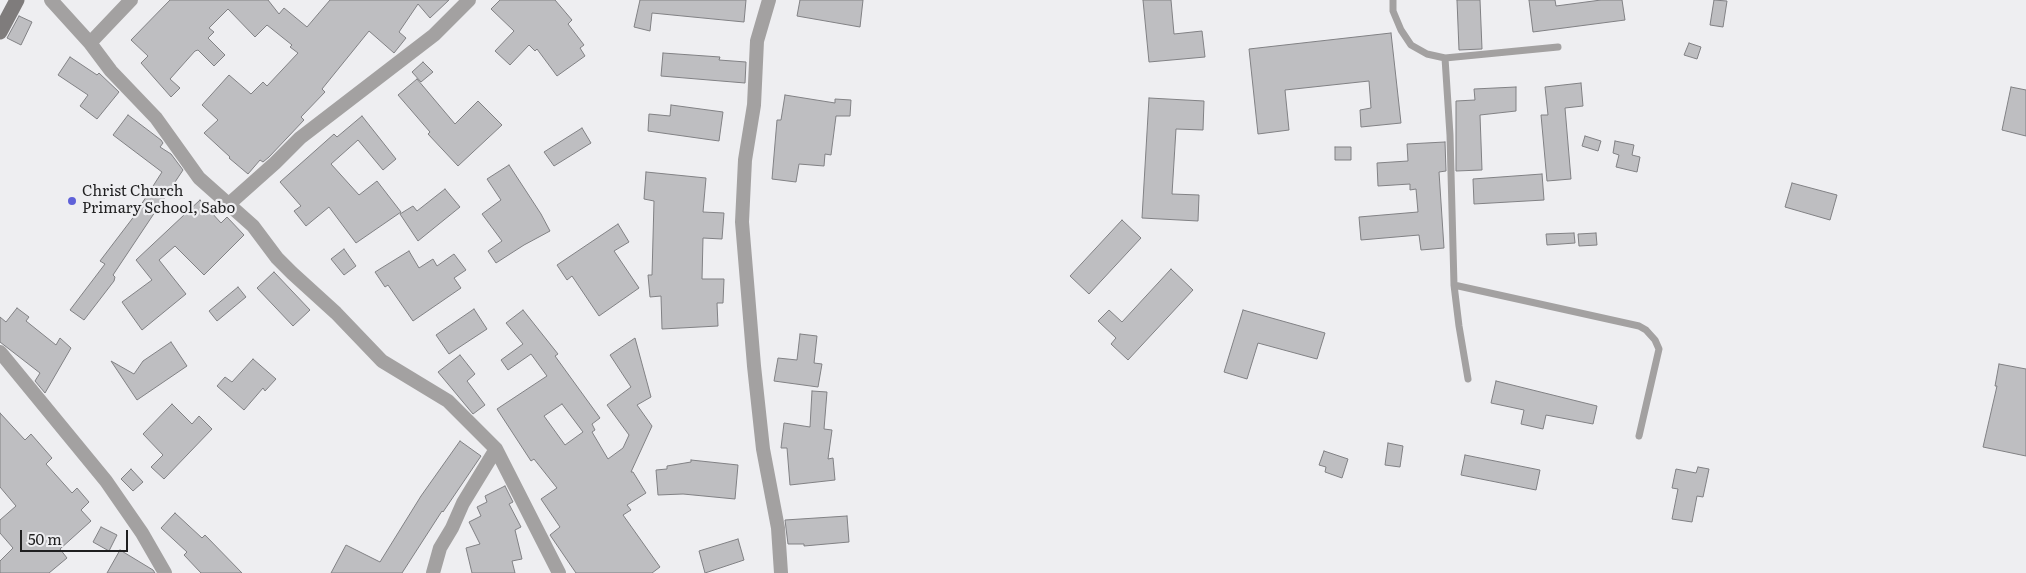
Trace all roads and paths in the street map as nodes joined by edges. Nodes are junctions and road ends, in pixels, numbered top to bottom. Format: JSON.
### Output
{"nodes":[{"id":1,"x":17,"y":0,"type":"edge"},
{"id":2,"x":52,"y":0,"type":"edge"},
{"id":3,"x":131,"y":0,"type":"edge"},
{"id":4,"x":469,"y":0,"type":"edge"},
{"id":5,"x":770,"y":0,"type":"edge"},
{"id":6,"x":1393,"y":0,"type":"edge"},
{"id":7,"x":0,"y":32,"type":"edge"},
{"id":8,"x":90,"y":43,"type":"junction"},
{"id":9,"x":1558,"y":47,"type":"dead end"},
{"id":10,"x":1445,"y":58,"type":"junction"},
{"id":11,"x":230,"y":204,"type":"junction"},
{"id":12,"x":1454,"y":285,"type":"junction"},
{"id":13,"x":0,"y":352,"type":"edge"},
{"id":14,"x":1468,"y":379,"type":"dead end"},
{"id":15,"x":1640,"y":436,"type":"dead end"},
{"id":16,"x":496,"y":449,"type":"junction"},
{"id":17,"x":165,"y":573,"type":"edge"},
{"id":18,"x":433,"y":573,"type":"edge"},
{"id":19,"x":559,"y":573,"type":"edge"},
{"id":20,"x":782,"y":573,"type":"edge"}],
"edges":[{"from":1,"to":7,"type":"street"},
{"from":2,"to":8,"type":"street"},
{"from":3,"to":8,"type":"street"},
{"from":4,"to":11,"type":"street"},
{"from":5,"to":20,"type":"street"},
{"from":6,"to":10,"type":"lane"},
{"from":8,"to":11,"type":"street"},
{"from":9,"to":10,"type":"lane"},
{"from":10,"to":12,"type":"lane"},
{"from":11,"to":16,"type":"street"},
{"from":12,"to":14,"type":"lane"},
{"from":12,"to":15,"type":"lane"},
{"from":13,"to":17,"type":"street"},
{"from":16,"to":18,"type":"street"},
{"from":16,"to":19,"type":"street"}]}
